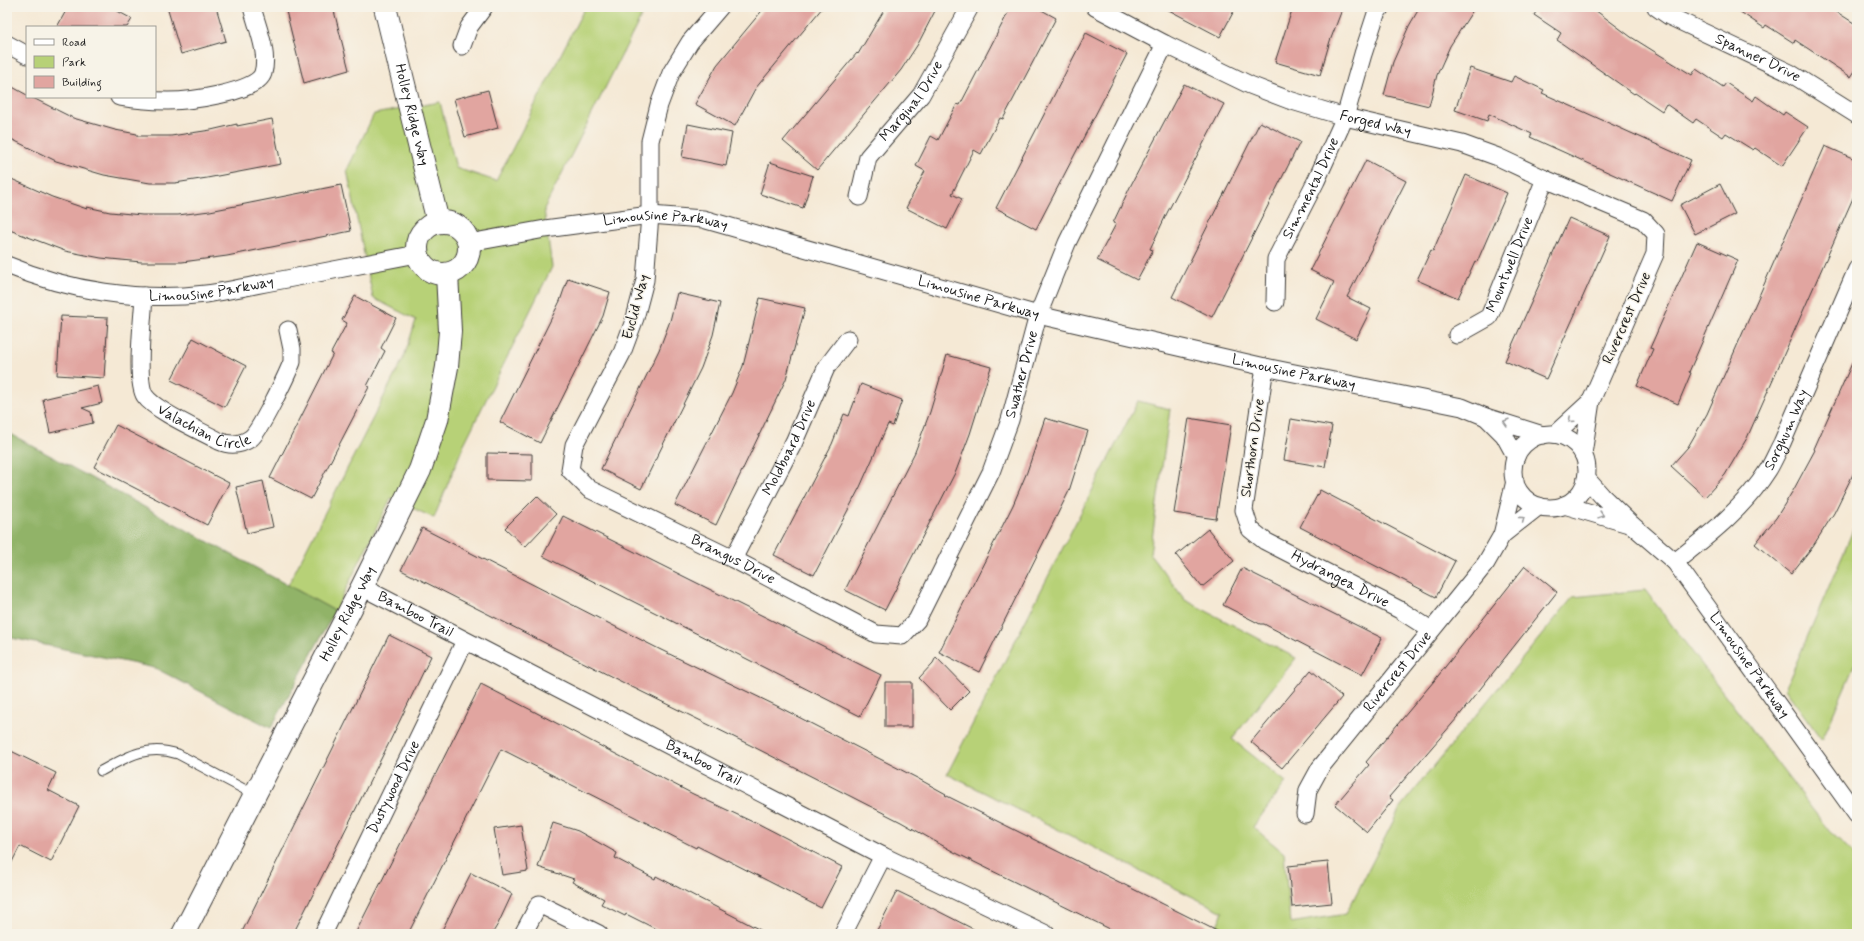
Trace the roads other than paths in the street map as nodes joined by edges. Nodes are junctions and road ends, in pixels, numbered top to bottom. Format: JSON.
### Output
{"nodes":[{"id":1,"x":252,"y":7,"type":"edge"},
{"id":2,"x":385,"y":7,"type":"edge"},
{"id":3,"x":484,"y":7,"type":"edge"},
{"id":4,"x":720,"y":7,"type":"edge"},
{"id":5,"x":970,"y":7,"type":"edge"},
{"id":6,"x":1095,"y":7,"type":"edge"},
{"id":7,"x":1381,"y":7,"type":"edge"},
{"id":8,"x":1656,"y":7,"type":"edge"},
{"id":9,"x":7,"y":44,"type":"edge"},
{"id":10,"x":1166,"y":44,"type":"junction"},
{"id":11,"x":462,"y":46,"type":"dead end"},
{"id":12,"x":26,"y":54,"type":"edge"},
{"id":13,"x":129,"y":98,"type":"edge"},
{"id":14,"x":1857,"y":115,"type":"edge"},
{"id":15,"x":1345,"y":117,"type":"junction"},
{"id":16,"x":1544,"y":179,"type":"junction"},
{"id":17,"x":859,"y":197,"type":"dead end"},
{"id":18,"x":650,"y":215,"type":"junction"},
{"id":19,"x":438,"y":222,"type":"junction"},
{"id":20,"x":1656,"y":234,"type":"joint"},
{"id":21,"x":469,"y":243,"type":"junction"},
{"id":22,"x":417,"y":254,"type":"junction"},
{"id":23,"x":7,"y":265,"type":"edge"},
{"id":24,"x":1857,"y":269,"type":"edge"},
{"id":25,"x":447,"y":274,"type":"junction"},
{"id":26,"x":144,"y":296,"type":"junction"},
{"id":27,"x":1275,"y":302,"type":"dead end"},
{"id":28,"x":1038,"y":315,"type":"junction"},
{"id":29,"x":288,"y":330,"type":"dead end"},
{"id":30,"x":1457,"y":335,"type":"dead end"},
{"id":31,"x":848,"y":339,"type":"dead end"},
{"id":32,"x":1265,"y":367,"type":"junction"},
{"id":33,"x":1591,"y":401,"type":"junction"},
{"id":34,"x":1486,"y":417,"type":"junction"},
{"id":35,"x":1549,"y":434,"type":"junction"},
{"id":36,"x":1583,"y":454,"type":"junction"},
{"id":37,"x":1516,"y":457,"type":"junction"},
{"id":38,"x":570,"y":470,"type":"joint"},
{"id":39,"x":1586,"y":478,"type":"junction"},
{"id":40,"x":1515,"y":481,"type":"junction"},
{"id":41,"x":1564,"y":505,"type":"junction"},
{"id":42,"x":1539,"y":506,"type":"junction"},
{"id":43,"x":1632,"y":525,"type":"junction"},
{"id":44,"x":1250,"y":529,"type":"joint"},
{"id":45,"x":1502,"y":535,"type":"junction"},
{"id":46,"x":733,"y":559,"type":"junction"},
{"id":47,"x":1675,"y":562,"type":"junction"},
{"id":48,"x":362,"y":587,"type":"junction"},
{"id":49,"x":1431,"y":630,"type":"junction"},
{"id":50,"x":902,"y":636,"type":"joint"},
{"id":51,"x":466,"y":641,"type":"junction"},
{"id":52,"x":102,"y":770,"type":"dead end"},
{"id":53,"x":255,"y":795,"type":"junction"},
{"id":54,"x":1305,"y":814,"type":"dead end"},
{"id":55,"x":1857,"y":815,"type":"edge"},
{"id":56,"x":883,"y":856,"type":"junction"},
{"id":57,"x":183,"y":934,"type":"edge"},
{"id":58,"x":322,"y":934,"type":"edge"},
{"id":59,"x":523,"y":934,"type":"edge"},
{"id":60,"x":599,"y":934,"type":"edge"},
{"id":61,"x":843,"y":934,"type":"edge"},
{"id":62,"x":1046,"y":934,"type":"edge"}],
"edges":[{"from":1,"to":13,"type":"street"},
{"from":2,"to":19,"type":"street","name":"Holley Ridge Way"},
{"from":3,"to":11,"type":"street"},
{"from":4,"to":18,"type":"street","name":"Euclid Way"},
{"from":5,"to":17,"type":"street","name":"Marginal Drive"},
{"from":6,"to":10,"type":"street","name":"Forged Way"},
{"from":7,"to":15,"type":"street","name":"Simmental Drive"},
{"from":8,"to":14,"type":"street","name":"Spanner Drive"},
{"from":9,"to":12,"type":"street"},
{"from":10,"to":15,"type":"street","name":"Forged Way"},
{"from":10,"to":28,"type":"street","name":"Swather Drive"},
{"from":15,"to":16,"type":"street","name":"Forged Way"},
{"from":15,"to":27,"type":"street","name":"Simmental Drive"},
{"from":16,"to":20,"type":"street","name":"Forged Way"},
{"from":16,"to":30,"type":"street","name":"Mountwell Drive"},
{"from":18,"to":21,"type":"street","name":"Limousine Parkway"},
{"from":18,"to":28,"type":"street","name":"Limousine Parkway"},
{"from":18,"to":38,"type":"street","name":"Euclid Way"},
{"from":19,"to":21,"type":"street"},
{"from":19,"to":22,"type":"street"},
{"from":20,"to":33,"type":"street","name":"Rivercrest Drive"},
{"from":21,"to":25,"type":"street"},
{"from":22,"to":25,"type":"street"},
{"from":22,"to":26,"type":"street","name":"Limousine Parkway"},
{"from":23,"to":26,"type":"street","name":"Limousine Parkway"},
{"from":24,"to":47,"type":"street","name":"Sorghum Way"},
{"from":25,"to":48,"type":"street","name":"Holley Ridge Way"},
{"from":26,"to":29,"type":"street","name":"Valachian Circle"},
{"from":28,"to":32,"type":"street","name":"Limousine Parkway"},
{"from":28,"to":50,"type":"street","name":"Swather Drive"},
{"from":31,"to":46,"type":"street","name":"Moldboard Drive"},
{"from":32,"to":34,"type":"street","name":"Limousine Parkway"},
{"from":32,"to":44,"type":"street","name":"Shorthorn Drive"},
{"from":33,"to":35,"type":"street","name":"Rivercrest Drive","one_way":true},
{"from":33,"to":36,"type":"street","name":"Rivercrest Drive"},
{"from":35,"to":34,"type":"street","name":"Limousine Parkway","one_way":true},
{"from":34,"to":37,"type":"street","name":"Limousine Parkway"},
{"from":35,"to":36,"type":"street"},
{"from":35,"to":37,"type":"street"},
{"from":36,"to":39,"type":"street"},
{"from":37,"to":40,"type":"street"},
{"from":38,"to":46,"type":"street","name":"Brangus Drive"},
{"from":39,"to":41,"type":"street"},
{"from":39,"to":43,"type":"street","name":"Limousine Parkway"},
{"from":40,"to":42,"type":"street"},
{"from":40,"to":45,"type":"street","name":"Rivercrest Drive"},
{"from":41,"to":42,"type":"street"},
{"from":41,"to":43,"type":"street","name":"Limousine Parkway","one_way":true},
{"from":45,"to":42,"type":"street","name":"Rivercrest Drive","one_way":true},
{"from":43,"to":47,"type":"street","name":"Limousine Parkway"},
{"from":44,"to":49,"type":"street","name":"Hydrangea Drive"},
{"from":45,"to":49,"type":"street","name":"Rivercrest Drive"},
{"from":46,"to":50,"type":"street","name":"Brangus Drive"},
{"from":47,"to":55,"type":"street","name":"Limousine Parkway"},
{"from":48,"to":51,"type":"street","name":"Bamboo Trail"},
{"from":48,"to":53,"type":"street","name":"Holley Ridge Way"},
{"from":49,"to":54,"type":"street","name":"Rivercrest Drive"},
{"from":51,"to":56,"type":"street","name":"Bamboo Trail"},
{"from":51,"to":58,"type":"street","name":"Dustywood Drive"},
{"from":52,"to":53,"type":"lane"},
{"from":53,"to":57,"type":"street","name":"Holley Ridge Way"},
{"from":56,"to":61,"type":"street"},
{"from":56,"to":62,"type":"street","name":"Bamboo Trail"},
{"from":59,"to":60,"type":"street"}]}
